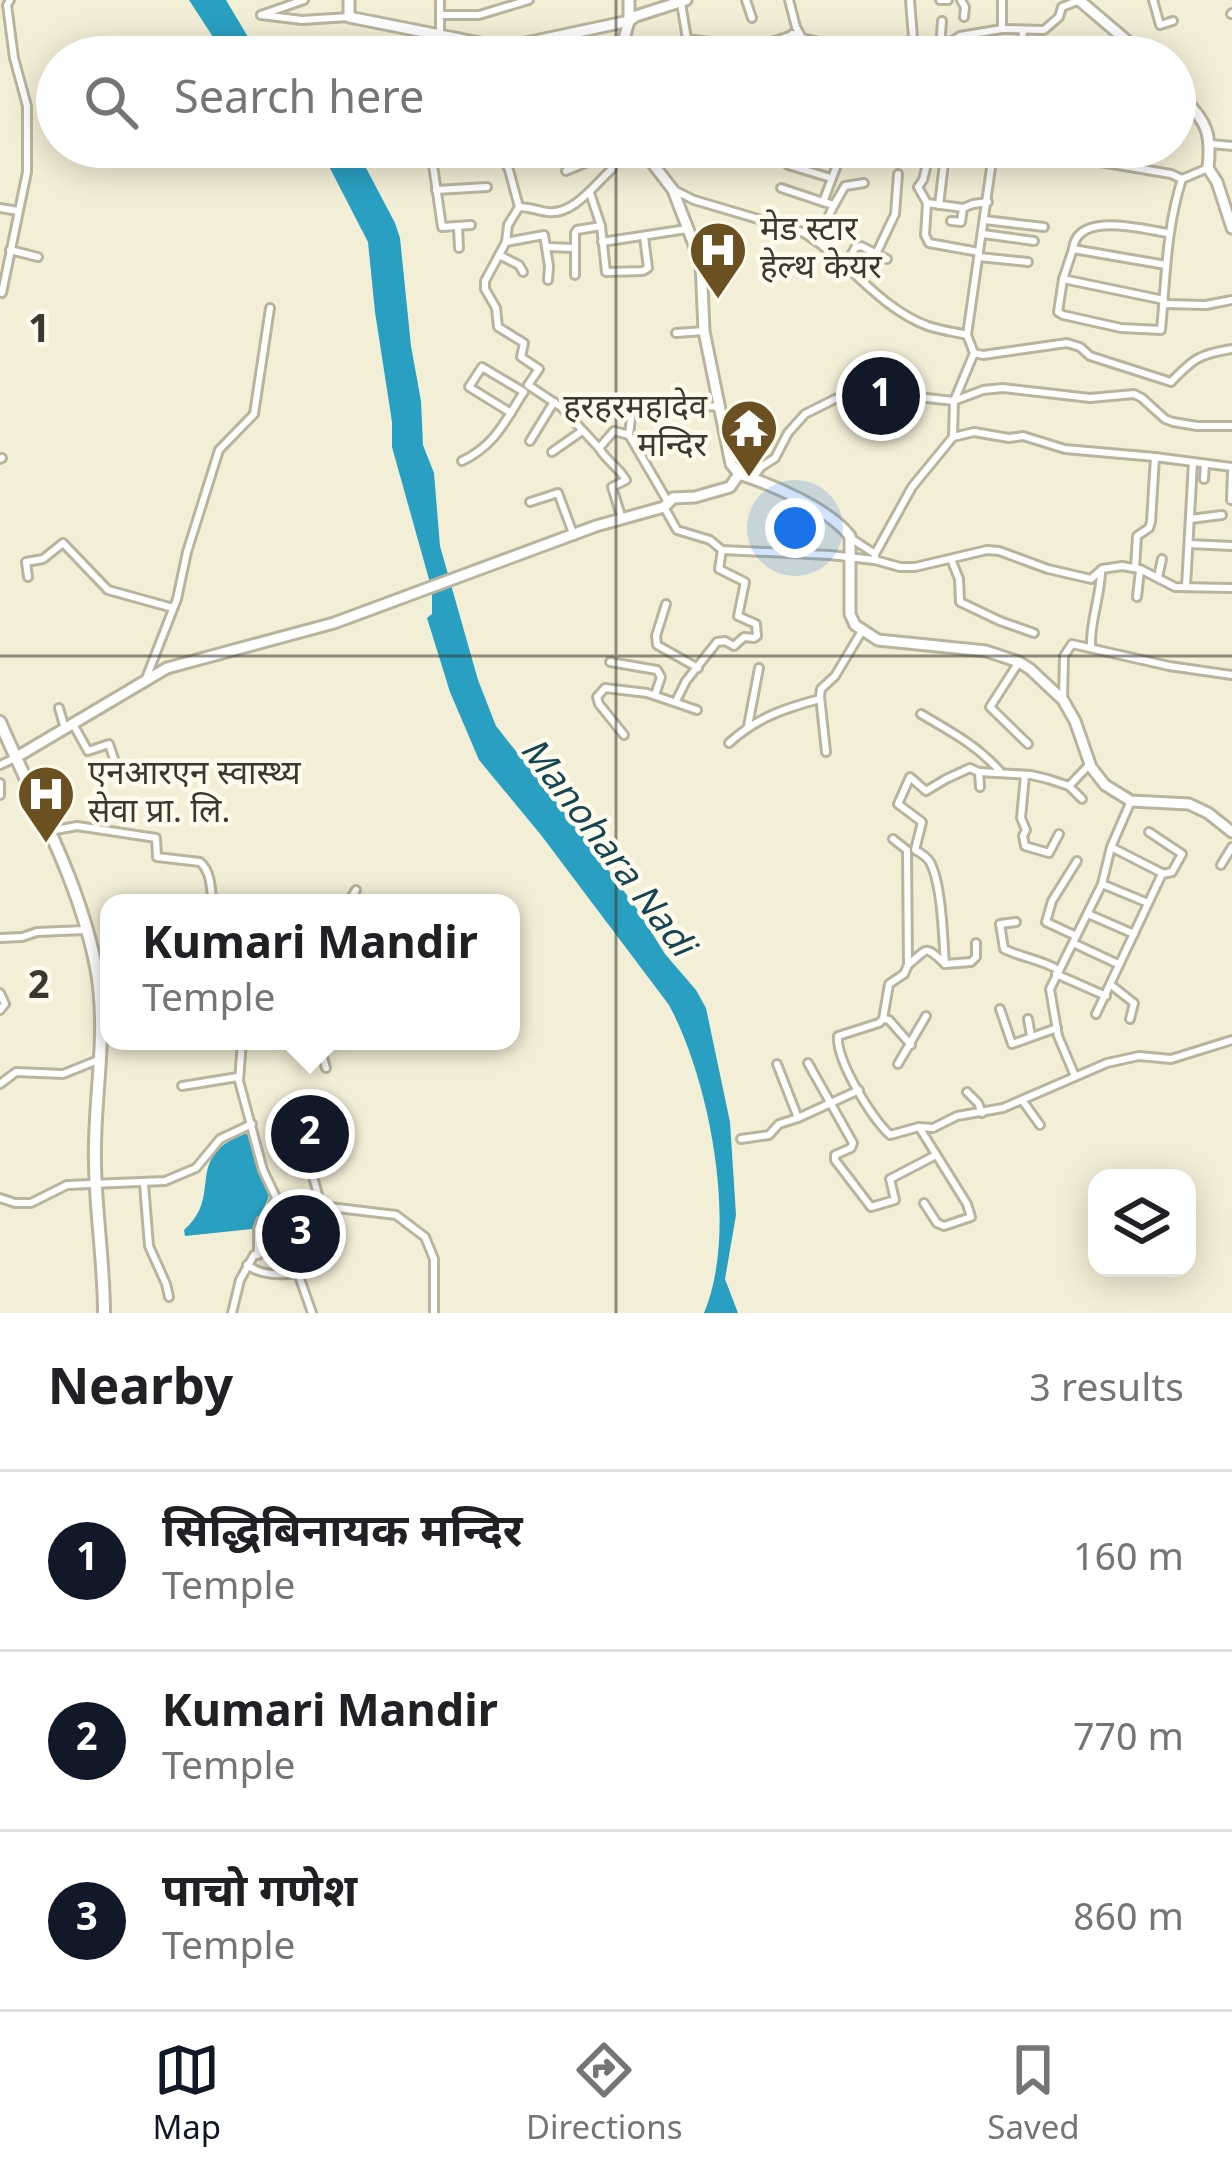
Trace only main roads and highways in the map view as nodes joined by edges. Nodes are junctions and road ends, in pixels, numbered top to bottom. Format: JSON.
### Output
{"nodes":[{"id":1,"x":0,"y":722,"type":"edge"},
{"id":2,"x":100,"y":999,"type":"edge"},
{"id":3,"x":101,"y":1050,"type":"edge"},
{"id":4,"x":104,"y":1313,"type":"edge"}],
"edges":[{"from":1,"to":2,"type":"main road"},
{"from":3,"to":4,"type":"main road"}]}
